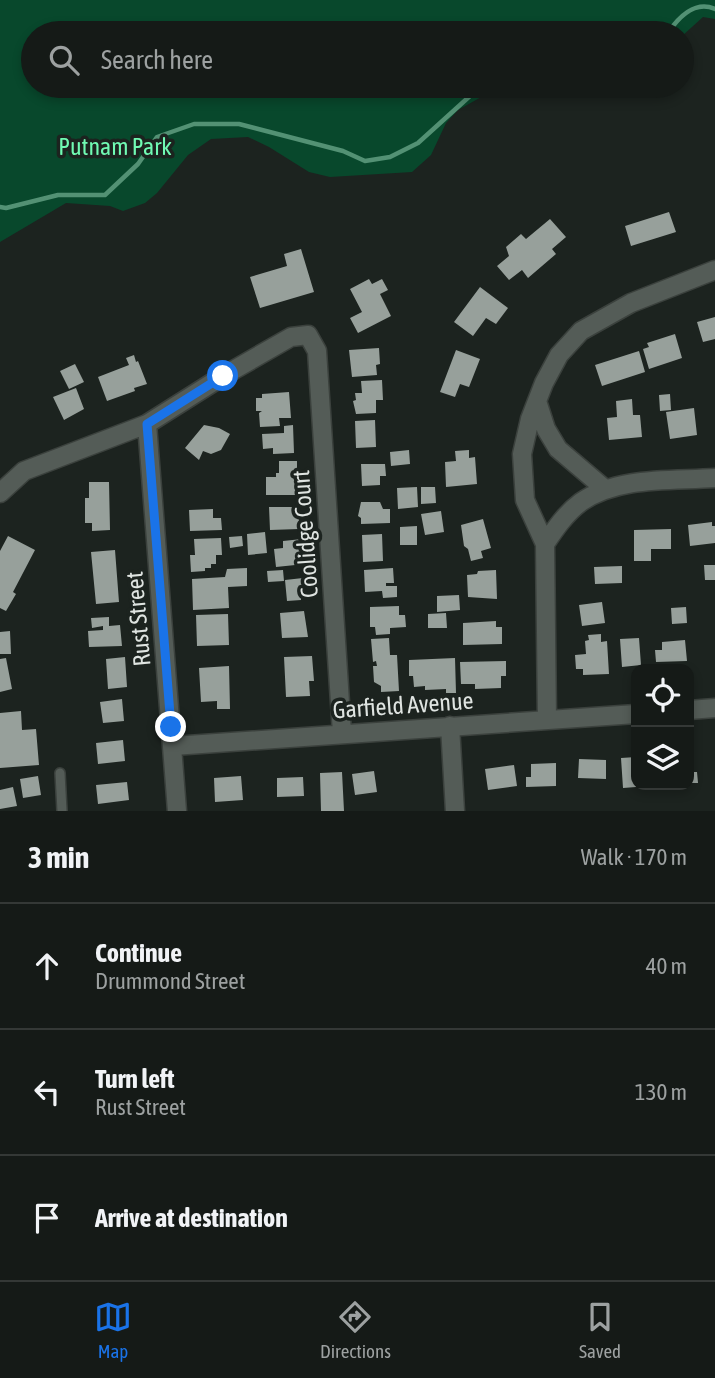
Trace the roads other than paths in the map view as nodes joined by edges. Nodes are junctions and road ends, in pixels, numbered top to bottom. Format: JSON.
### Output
{"nodes":[{"id":1,"x":715,"y":270,"type":"edge"},
{"id":2,"x":537,"y":401,"type":"junction"},
{"id":3,"x":147,"y":424,"type":"junction"},
{"id":4,"x":715,"y":478,"type":"edge"},
{"id":5,"x":605,"y":489,"type":"junction"},
{"id":6,"x":0,"y":493,"type":"edge"},
{"id":7,"x":545,"y":544,"type":"junction"},
{"id":8,"x":715,"y":708,"type":"edge"},
{"id":9,"x":694,"y":710,"type":"edge"},
{"id":10,"x":631,"y":714,"type":"edge"},
{"id":11,"x":547,"y":720,"type":"junction"},
{"id":12,"x":450,"y":726,"type":"junction"},
{"id":13,"x":342,"y":733,"type":"junction"},
{"id":14,"x":173,"y":746,"type":"junction"},
{"id":15,"x":60,"y":773,"type":"dead end"},
{"id":16,"x":62,"y":811,"type":"edge"},
{"id":17,"x":177,"y":811,"type":"edge"},
{"id":18,"x":455,"y":811,"type":"edge"}],
"edges":[{"from":1,"to":2,"type":"street"},
{"from":2,"to":5,"type":"street"},
{"from":2,"to":7,"type":"street"},
{"from":3,"to":6,"type":"street"},
{"from":3,"to":13,"type":"street","name":"Coolidge Court"},
{"from":3,"to":14,"type":"street","name":"Rust Street"},
{"from":4,"to":5,"type":"street"},
{"from":5,"to":7,"type":"street"},
{"from":7,"to":11,"type":"street"},
{"from":8,"to":9,"type":"street"},
{"from":10,"to":11,"type":"street","name":"Garfield Avenue"},
{"from":11,"to":12,"type":"street","name":"Garfield Avenue"},
{"from":12,"to":13,"type":"street","name":"Garfield Avenue"},
{"from":12,"to":18,"type":"street"},
{"from":13,"to":14,"type":"street","name":"Garfield Avenue"},
{"from":14,"to":17,"type":"street","name":"Rust Street"},
{"from":15,"to":16,"type":"lane"}]}
